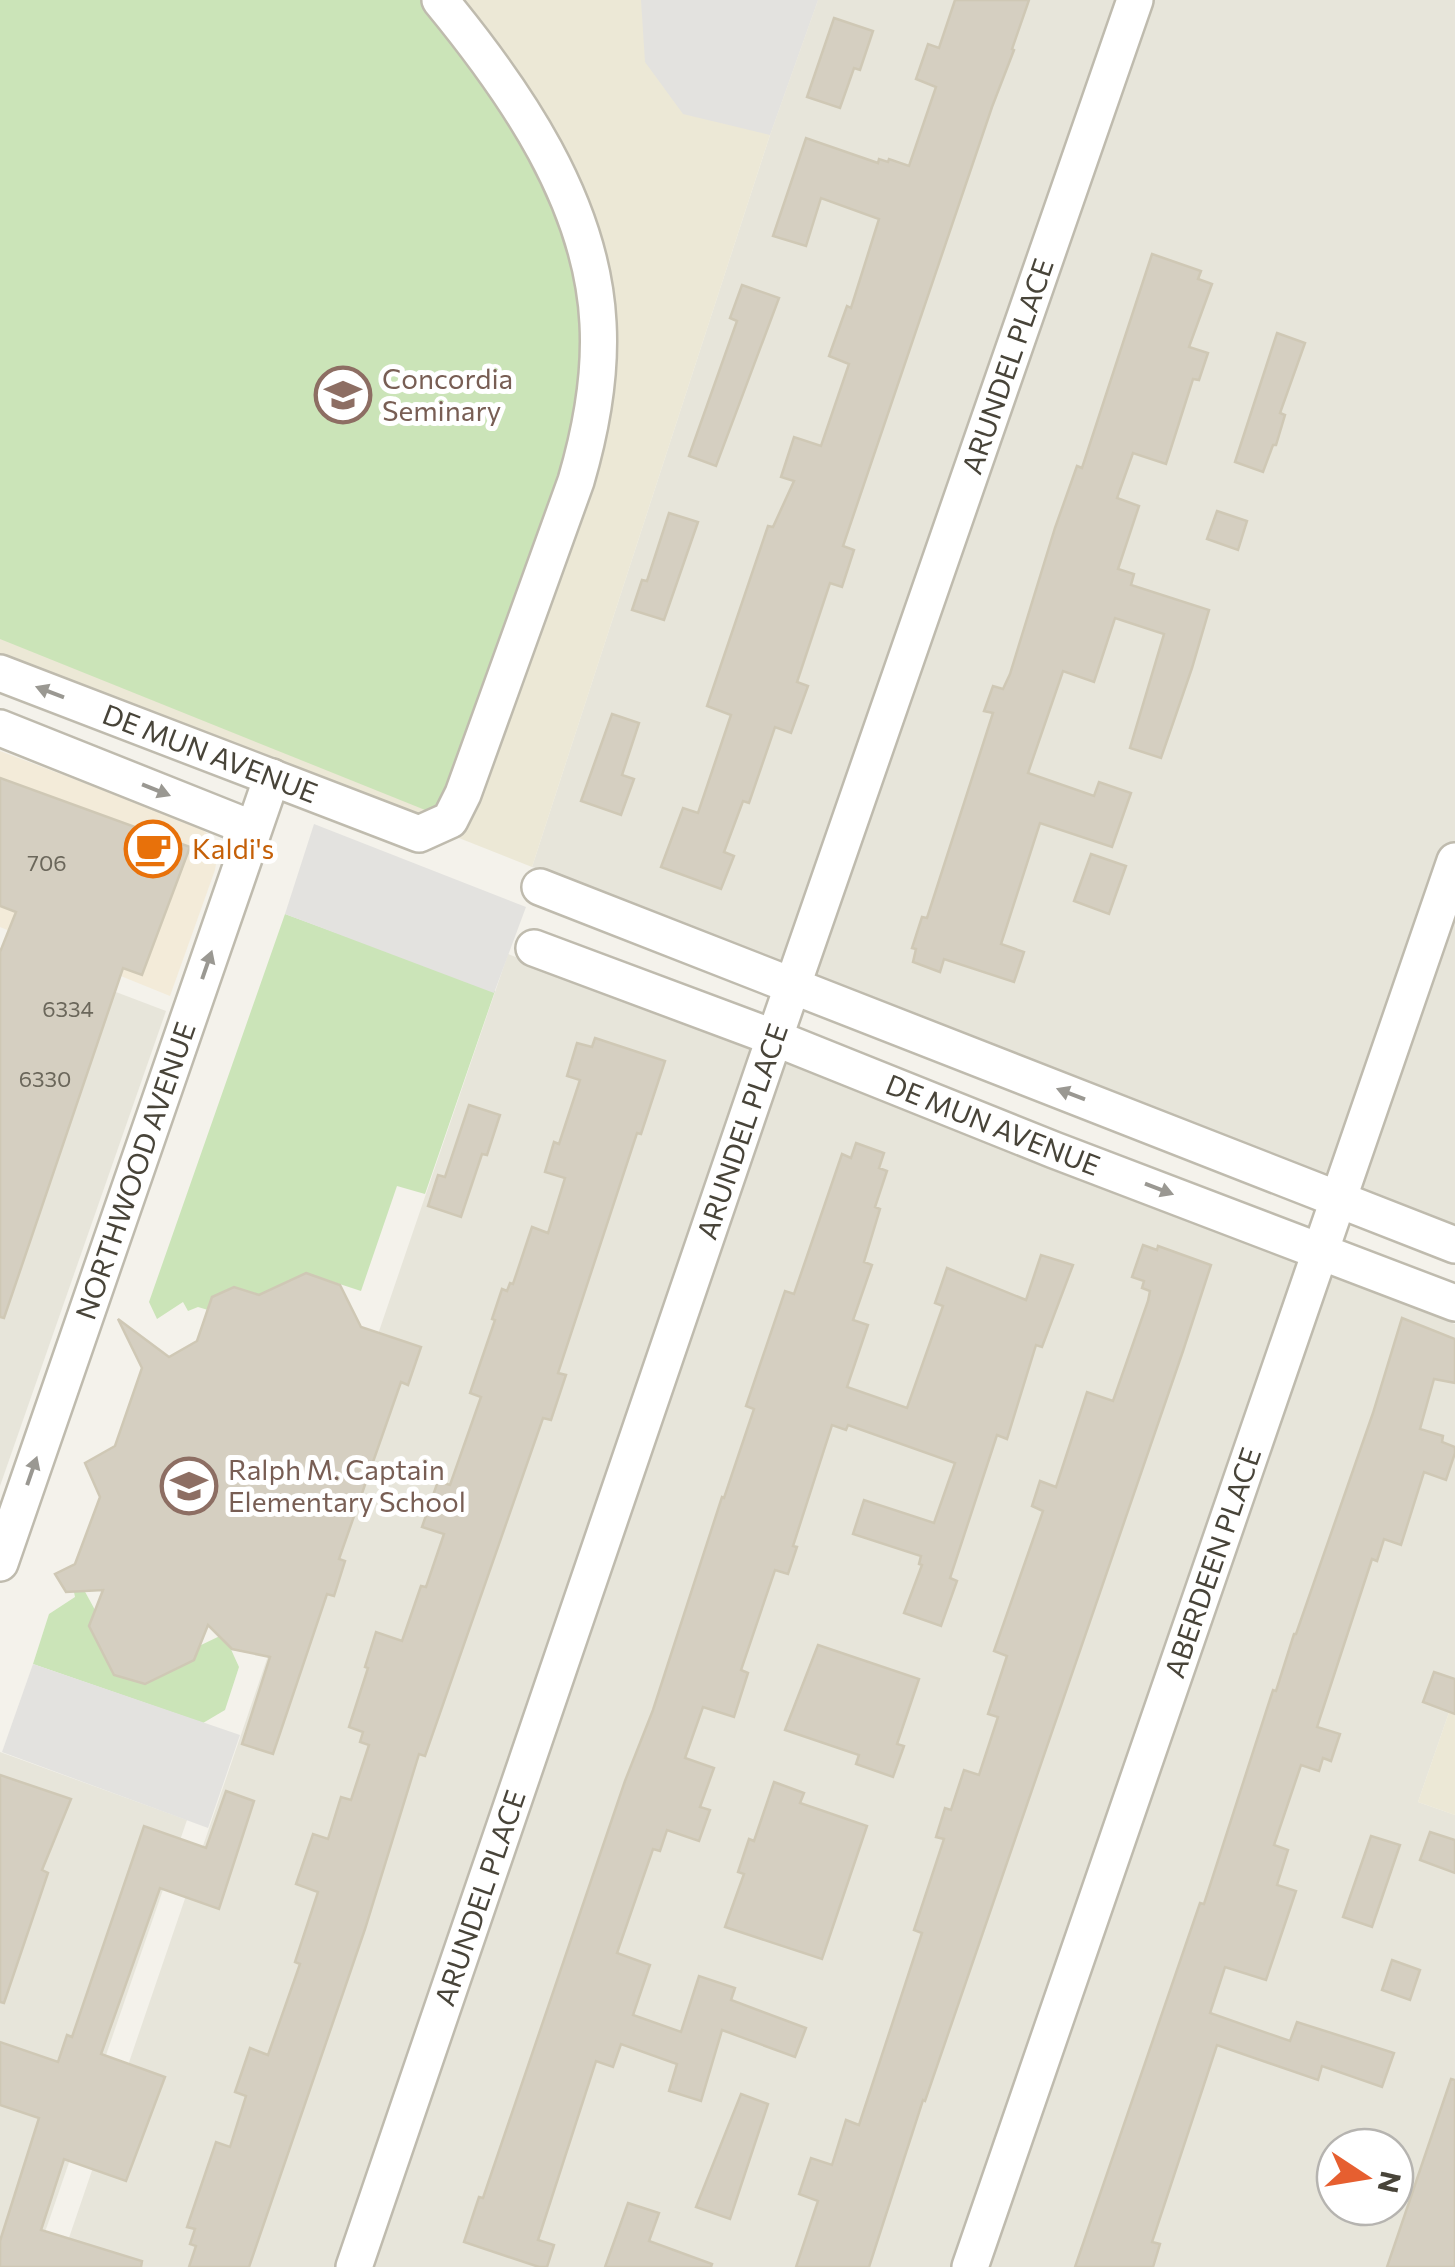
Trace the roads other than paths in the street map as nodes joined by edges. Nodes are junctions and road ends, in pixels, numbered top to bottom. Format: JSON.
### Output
{"nodes":[{"id":1,"x":440,"y":0,"type":"edge"},
{"id":2,"x":1136,"y":0,"type":"edge"},
{"id":3,"x":0,"y":673,"type":"edge"},
{"id":4,"x":0,"y":728,"type":"edge"},
{"id":5,"x":272,"y":778,"type":"junction"},
{"id":6,"x":253,"y":828,"type":"junction"},
{"id":7,"x":1455,"y":860,"type":"edge"},
{"id":8,"x":540,"y":887,"type":"dead end"},
{"id":9,"x":534,"y":948,"type":"dead end"},
{"id":10,"x":793,"y":988,"type":"junction"},
{"id":11,"x":775,"y":1038,"type":"junction"},
{"id":12,"x":1338,"y":1199,"type":"junction"},
{"id":13,"x":1455,"y":1245,"type":"edge"},
{"id":14,"x":1320,"y":1250,"type":"junction"},
{"id":15,"x":1455,"y":1304,"type":"edge"},
{"id":16,"x":0,"y":1563,"type":"edge"},
{"id":17,"x":354,"y":2267,"type":"edge"},
{"id":18,"x":970,"y":2267,"type":"edge"}],
"edges":[{"from":1,"to":5,"type":"street","name":"DE MUN AVENUE"},
{"from":2,"to":10,"type":"street","name":"ARUNDEL PLACE"},
{"from":5,"to":3,"type":"street","name":"DE MUN AVENUE","one_way":true},
{"from":4,"to":6,"type":"street","name":"DE MUN AVENUE","one_way":true},
{"from":5,"to":6,"type":"street","name":"NORTHWOOD AVENUE"},
{"from":16,"to":6,"type":"street","name":"NORTHWOOD AVENUE","one_way":true},
{"from":7,"to":12,"type":"street","name":"ABERDEEN PLACE"},
{"from":8,"to":10,"type":"street","name":"DE MUN AVENUE"},
{"from":9,"to":11,"type":"street","name":"DE MUN AVENUE"},
{"from":10,"to":11,"type":"street","name":"ARUNDEL PLACE"},
{"from":12,"to":10,"type":"street","name":"DE MUN AVENUE","one_way":true},
{"from":11,"to":14,"type":"street","name":"DE MUN AVENUE","one_way":true},
{"from":11,"to":17,"type":"street","name":"ARUNDEL PLACE"},
{"from":12,"to":13,"type":"street","name":"DE MUN AVENUE"},
{"from":12,"to":14,"type":"street","name":"ABERDEEN PLACE"},
{"from":14,"to":15,"type":"street","name":"DE MUN AVENUE"},
{"from":14,"to":18,"type":"street","name":"ABERDEEN PLACE"}]}
